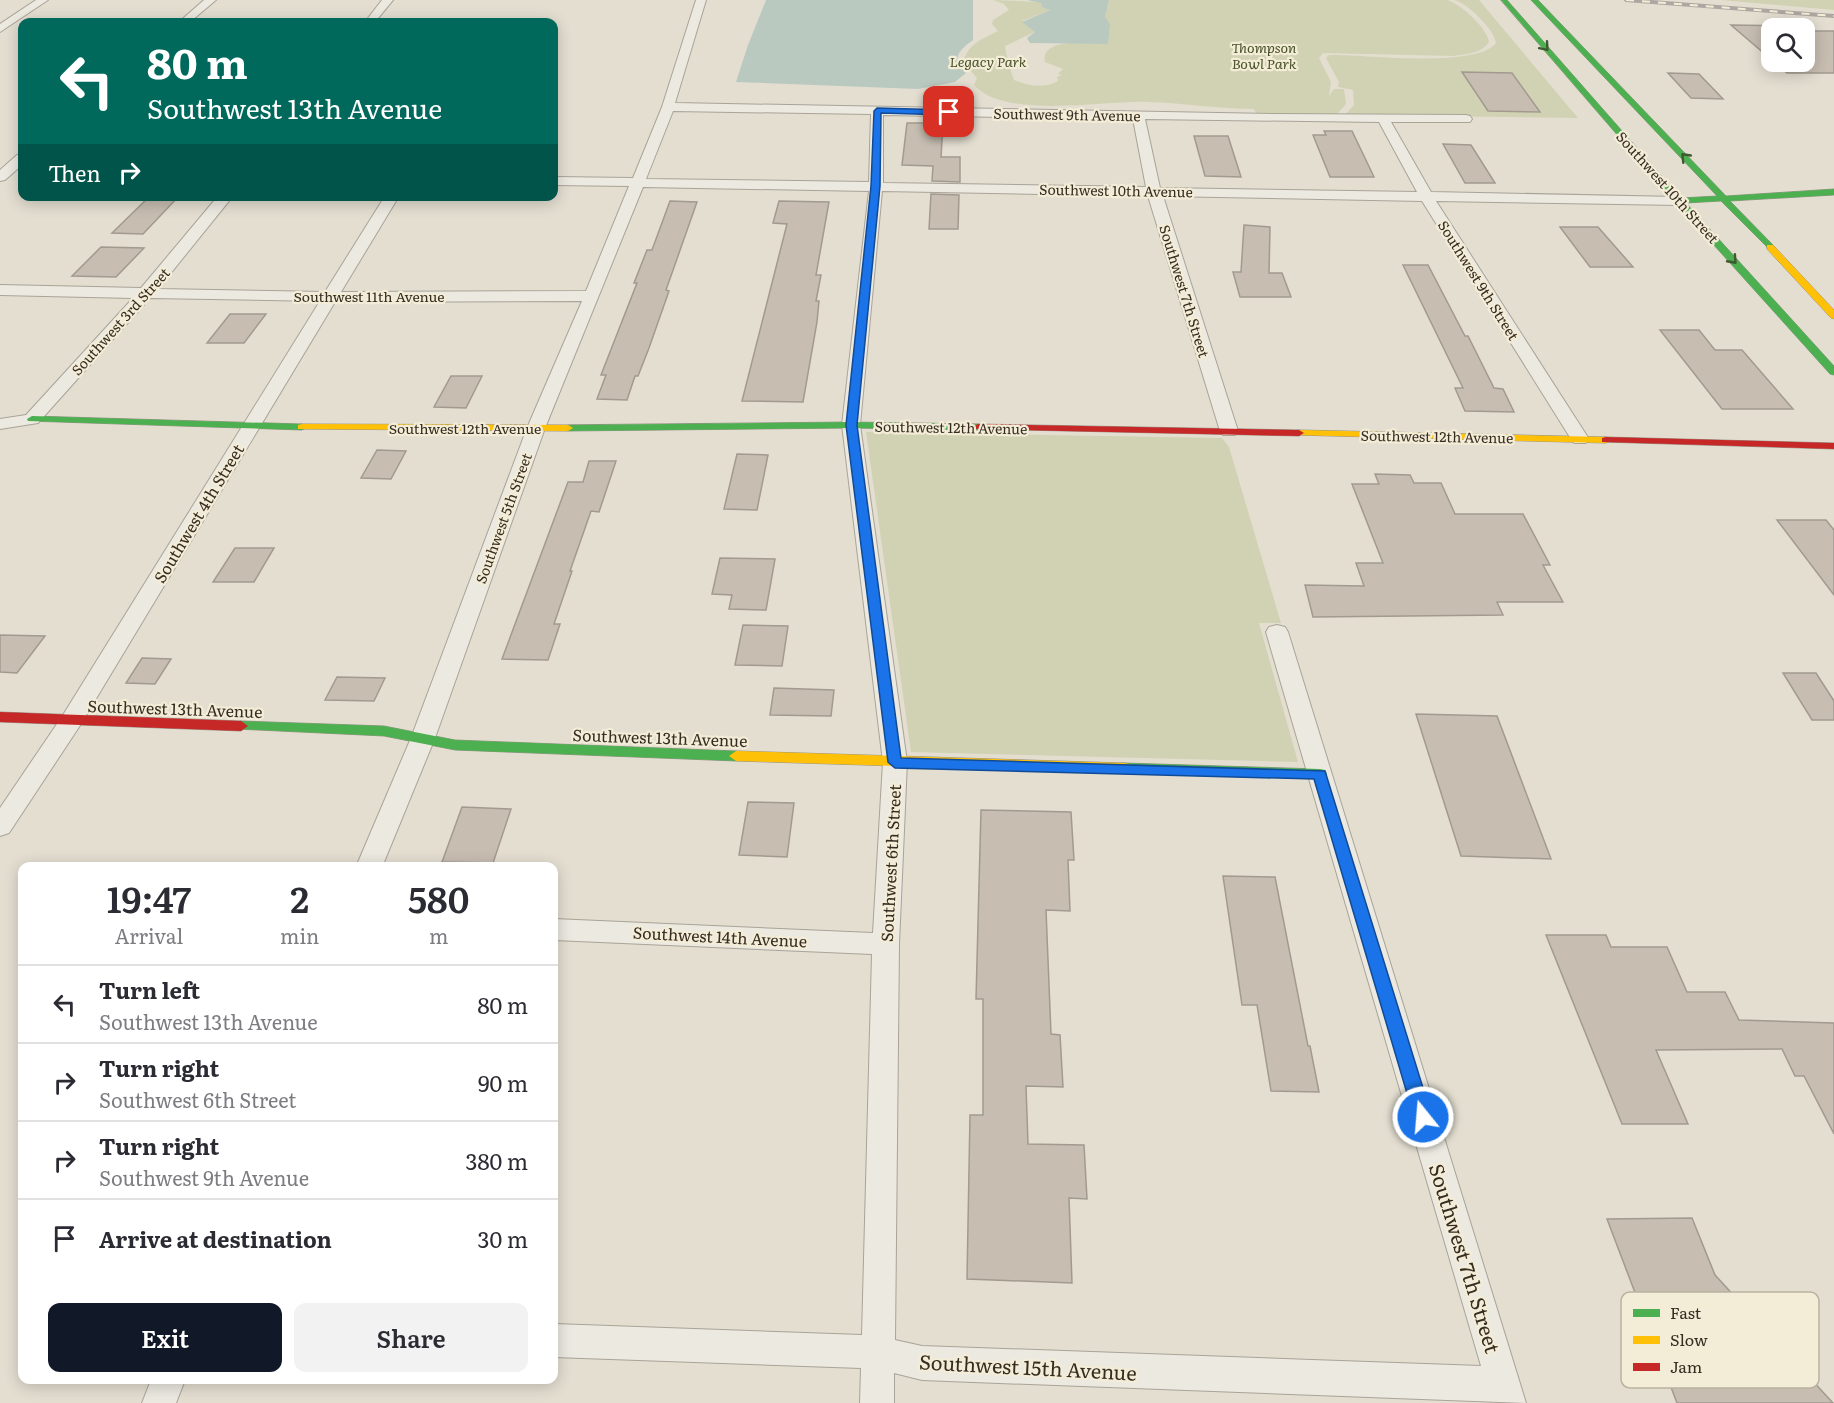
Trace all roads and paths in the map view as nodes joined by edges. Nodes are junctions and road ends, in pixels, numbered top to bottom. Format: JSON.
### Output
{"nodes":[{"id":1,"x":43,"y":0,"type":"edge"},
{"id":2,"x":210,"y":0,"type":"edge"},
{"id":3,"x":388,"y":0,"type":"edge"},
{"id":4,"x":701,"y":0,"type":"edge"},
{"id":5,"x":1505,"y":2,"type":"edge"},
{"id":6,"x":1537,"y":3,"type":"edge"},
{"id":7,"x":189,"y":18,"type":"edge"},
{"id":8,"x":373,"y":18,"type":"edge"},
{"id":9,"x":0,"y":29,"type":"edge"},
{"id":10,"x":668,"y":107,"type":"junction"},
{"id":11,"x":877,"y":111,"type":"junction"},
{"id":12,"x":1138,"y":115,"type":"junction"},
{"id":13,"x":1383,"y":118,"type":"junction"},
{"id":14,"x":1466,"y":119,"type":"dead end"},
{"id":15,"x":18,"y":161,"type":"edge"},
{"id":16,"x":0,"y":177,"type":"edge"},
{"id":17,"x":558,"y":181,"type":"edge"},
{"id":18,"x":636,"y":181,"type":"junction"},
{"id":19,"x":876,"y":186,"type":"junction"},
{"id":20,"x":1155,"y":191,"type":"junction"},
{"id":21,"x":1834,"y":192,"type":"edge"},
{"id":22,"x":1426,"y":196,"type":"junction"},
{"id":23,"x":1726,"y":199,"type":"junction"},
{"id":24,"x":222,"y":201,"type":"edge"},
{"id":25,"x":389,"y":201,"type":"edge"},
{"id":26,"x":1679,"y":201,"type":"junction"},
{"id":27,"x":0,"y":290,"type":"edge"},
{"id":28,"x":146,"y":294,"type":"junction"},
{"id":29,"x":592,"y":296,"type":"junction"},
{"id":30,"x":331,"y":297,"type":"junction"},
{"id":31,"x":1834,"y":316,"type":"edge"},
{"id":32,"x":1834,"y":372,"type":"edge"},
{"id":33,"x":32,"y":419,"type":"junction"},
{"id":34,"x":0,"y":424,"type":"edge"},
{"id":35,"x":851,"y":425,"type":"junction"},
{"id":36,"x":250,"y":427,"type":"junction"},
{"id":37,"x":536,"y":428,"type":"junction"},
{"id":38,"x":1229,"y":432,"type":"junction"},
{"id":39,"x":1581,"y":439,"type":"junction"},
{"id":40,"x":1834,"y":446,"type":"edge"},
{"id":41,"x":1277,"y":632,"type":"dead end"},
{"id":42,"x":0,"y":717,"type":"edge"},
{"id":43,"x":71,"y":721,"type":"junction"},
{"id":44,"x":423,"y":738,"type":"junction"},
{"id":45,"x":895,"y":762,"type":"junction"},
{"id":46,"x":1320,"y":774,"type":"junction"},
{"id":47,"x":0,"y":827,"type":"edge"},
{"id":48,"x":371,"y":862,"type":"edge"},
{"id":49,"x":558,"y":929,"type":"edge"},
{"id":50,"x":886,"y":944,"type":"junction"},
{"id":51,"x":558,"y":1341,"type":"edge"},
{"id":52,"x":877,"y":1352,"type":"junction"},
{"id":53,"x":166,"y":1384,"type":"edge"},
{"id":54,"x":1506,"y":1393,"type":"edge"},
{"id":55,"x":159,"y":1403,"type":"edge"},
{"id":56,"x":877,"y":1403,"type":"edge"}],
"edges":[{"from":1,"to":9,"type":"street"},
{"from":2,"to":7,"type":"street"},
{"from":3,"to":8,"type":"street"},
{"from":4,"to":10,"type":"street","name":"Southwest 5th Street"},
{"from":5,"to":26,"type":"street","name":"Southwest 10th Street","one_way":true},
{"from":23,"to":6,"type":"street","name":"Southwest 10th Street","one_way":true},
{"from":10,"to":11,"type":"street","name":"Southwest 9th Avenue"},
{"from":10,"to":18,"type":"street","name":"Southwest 5th Street"},
{"from":11,"to":12,"type":"street","name":"Southwest 9th Avenue"},
{"from":11,"to":19,"type":"street","name":"Southwest 6th Street"},
{"from":12,"to":13,"type":"street","name":"Southwest 9th Avenue"},
{"from":12,"to":20,"type":"street","name":"Southwest 7th Street"},
{"from":13,"to":14,"type":"street","name":"Southwest 9th Avenue"},
{"from":13,"to":22,"type":"street","name":"Southwest 9th Street"},
{"from":15,"to":16,"type":"street"},
{"from":17,"to":18,"type":"street","name":"Southwest 10th Avenue"},
{"from":18,"to":19,"type":"street","name":"Southwest 10th Avenue"},
{"from":18,"to":29,"type":"street","name":"Southwest 5th Street"},
{"from":19,"to":20,"type":"street","name":"Southwest 10th Avenue"},
{"from":19,"to":35,"type":"street","name":"Southwest 6th Street"},
{"from":20,"to":22,"type":"street","name":"Southwest 10th Avenue"},
{"from":20,"to":38,"type":"street","name":"Southwest 7th Street"},
{"from":21,"to":23,"type":"street"},
{"from":22,"to":26,"type":"street","name":"Southwest 10th Avenue"},
{"from":22,"to":39,"type":"street","name":"Southwest 9th Street"},
{"from":23,"to":26,"type":"street"},
{"from":23,"to":31,"type":"street","name":"Southwest 10th Street"},
{"from":24,"to":28,"type":"street","name":"Southwest 3rd Street"},
{"from":25,"to":30,"type":"street","name":"Southwest 4th Street"},
{"from":26,"to":32,"type":"street","name":"Southwest 10th Street","one_way":true},
{"from":27,"to":28,"type":"street","name":"Southwest 11th Avenue"},
{"from":28,"to":30,"type":"street","name":"Southwest 11th Avenue"},
{"from":28,"to":33,"type":"street","name":"Southwest 3rd Street"},
{"from":29,"to":30,"type":"street","name":"Southwest 11th Avenue"},
{"from":29,"to":37,"type":"street","name":"Southwest 5th Street"},
{"from":30,"to":36,"type":"street","name":"Southwest 4th Street"},
{"from":33,"to":34,"type":"street"},
{"from":33,"to":36,"type":"street","name":"Southwest 12th Avenue"},
{"from":35,"to":37,"type":"street","name":"Southwest 12th Avenue"},
{"from":35,"to":38,"type":"street","name":"Southwest 12th Avenue"},
{"from":35,"to":45,"type":"street","name":"Southwest 6th Street"},
{"from":36,"to":37,"type":"street","name":"Southwest 12th Avenue"},
{"from":36,"to":43,"type":"street","name":"Southwest 4th Street"},
{"from":37,"to":44,"type":"street","name":"Southwest 5th Street"},
{"from":38,"to":39,"type":"street","name":"Southwest 12th Avenue"},
{"from":39,"to":40,"type":"street","name":"Southwest 12th Avenue"},
{"from":41,"to":46,"type":"street","name":"Southwest 7th Street"},
{"from":42,"to":43,"type":"street","name":"Southwest 13th Avenue"},
{"from":43,"to":44,"type":"street","name":"Southwest 13th Avenue"},
{"from":43,"to":47,"type":"street","name":"Southwest 4th Street"},
{"from":44,"to":45,"type":"street","name":"Southwest 13th Avenue"},
{"from":44,"to":48,"type":"street","name":"Southwest 5th Street"},
{"from":45,"to":46,"type":"street","name":"Southwest 13th Avenue"},
{"from":45,"to":50,"type":"street","name":"Southwest 6th Street"},
{"from":46,"to":54,"type":"street","name":"Southwest 7th Street"},
{"from":49,"to":50,"type":"street","name":"Southwest 14th Avenue"},
{"from":50,"to":52,"type":"street","name":"Southwest 6th Street"},
{"from":51,"to":52,"type":"street","name":"Southwest 15th Avenue"},
{"from":52,"to":54,"type":"street","name":"Southwest 15th Avenue"},
{"from":52,"to":56,"type":"street","name":"Southwest 6th Street"},
{"from":53,"to":55,"type":"street"}]}
